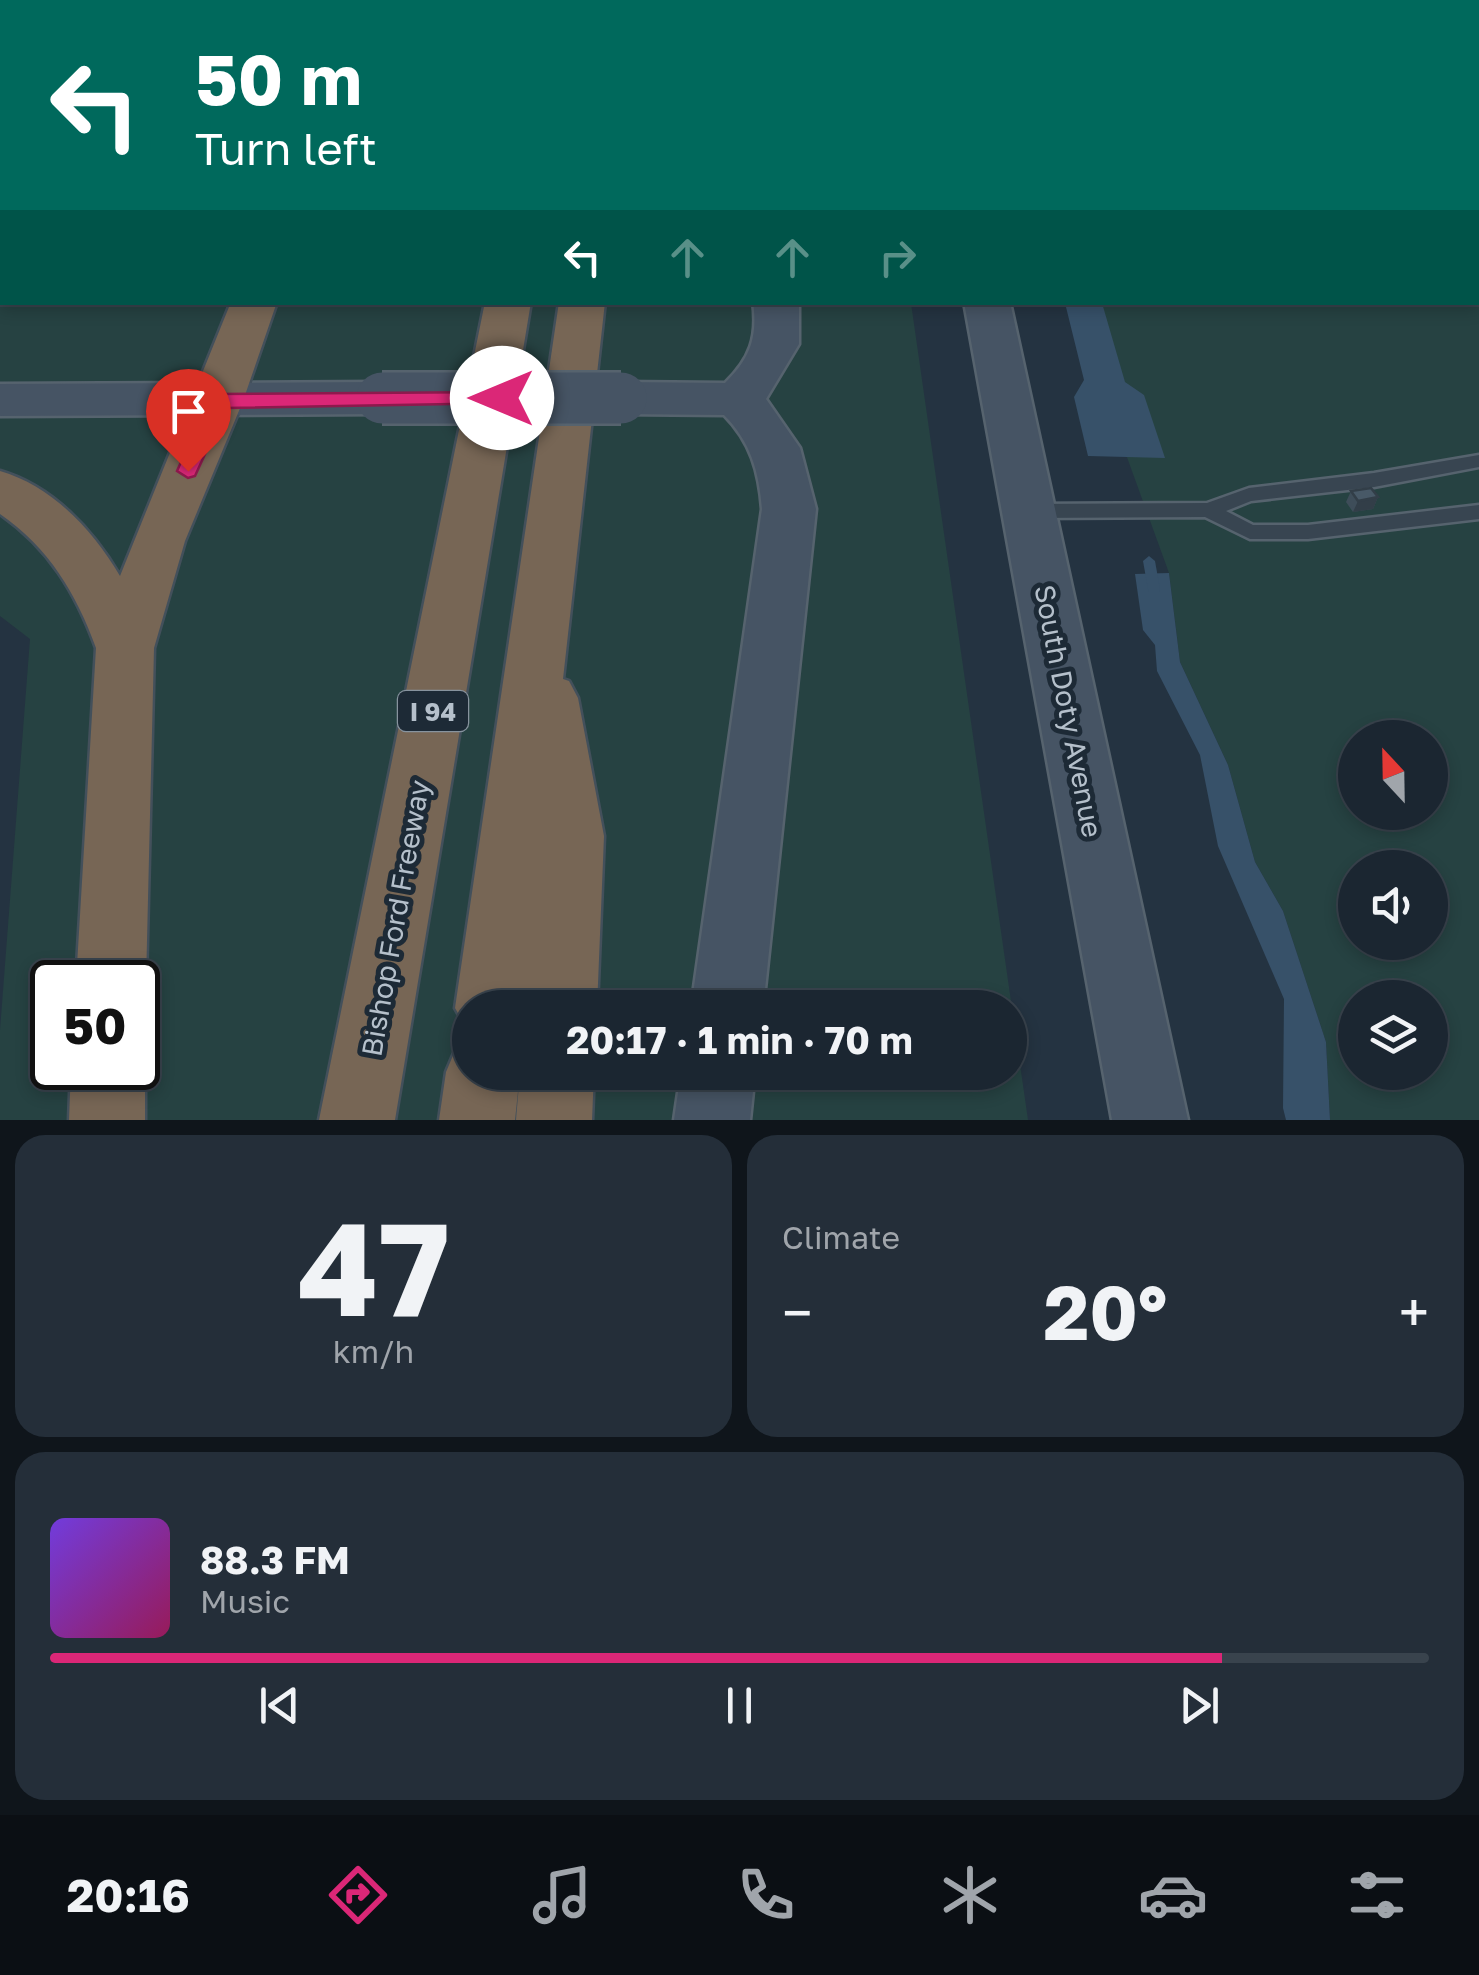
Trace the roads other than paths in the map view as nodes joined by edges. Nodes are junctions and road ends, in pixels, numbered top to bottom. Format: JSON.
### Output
{"nodes":[{"id":1,"x":253,"y":305,"type":"edge"},
{"id":2,"x":507,"y":305,"type":"edge"},
{"id":3,"x":582,"y":305,"type":"edge"},
{"id":4,"x":776,"y":305,"type":"edge"},
{"id":5,"x":987,"y":305,"type":"edge"},
{"id":6,"x":737,"y":398,"type":"junction"},
{"id":7,"x":0,"y":400,"type":"edge"},
{"id":8,"x":218,"y":401,"type":"junction"},
{"id":9,"x":1479,"y":461,"type":"edge"},
{"id":10,"x":0,"y":489,"type":"edge"},
{"id":11,"x":1208,"y":510,"type":"junction"},
{"id":12,"x":1028,"y":511,"type":"junction"},
{"id":13,"x":1479,"y":512,"type":"edge"},
{"id":14,"x":538,"y":636,"type":"junction"},
{"id":15,"x":125,"y":648,"type":"junction"},
{"id":16,"x":112,"y":960,"type":"edge"},
{"id":17,"x":493,"y":990,"type":"edge"},
{"id":18,"x":562,"y":990,"type":"edge"},
{"id":19,"x":728,"y":990,"type":"edge"},
{"id":20,"x":107,"y":1090,"type":"edge"},
{"id":21,"x":481,"y":1090,"type":"edge"},
{"id":22,"x":556,"y":1090,"type":"edge"},
{"id":23,"x":716,"y":1090,"type":"edge"},
{"id":24,"x":106,"y":1120,"type":"edge"},
{"id":25,"x":358,"y":1120,"type":"edge"},
{"id":26,"x":477,"y":1120,"type":"edge"},
{"id":27,"x":554,"y":1120,"type":"edge"},
{"id":28,"x":712,"y":1120,"type":"edge"},
{"id":29,"x":1150,"y":1120,"type":"edge"}],
"edges":[{"from":1,"to":8,"type":"highway"},
{"from":2,"to":25,"type":"highway","name":"Bishop Ford Freeway","number":"I 94"},
{"from":3,"to":14,"type":"highway"},
{"from":4,"to":6,"type":"main road"},
{"from":5,"to":12,"type":"main road","name":"South Doty Avenue"},
{"from":6,"to":8,"type":"main road","bridge":true},
{"from":6,"to":19,"type":"main road"},
{"from":7,"to":8,"type":"main road"},
{"from":8,"to":15,"type":"highway"},
{"from":9,"to":11,"type":"lane"},
{"from":10,"to":15,"type":"highway"},
{"from":11,"to":12,"type":"lane"},
{"from":11,"to":13,"type":"lane"},
{"from":12,"to":29,"type":"main road","name":"South Doty Avenue"},
{"from":14,"to":17,"type":"highway"},
{"from":14,"to":18,"type":"highway"},
{"from":15,"to":16,"type":"highway"},
{"from":20,"to":24,"type":"highway"},
{"from":21,"to":26,"type":"highway"},
{"from":22,"to":27,"type":"highway"},
{"from":23,"to":28,"type":"main road"}]}
